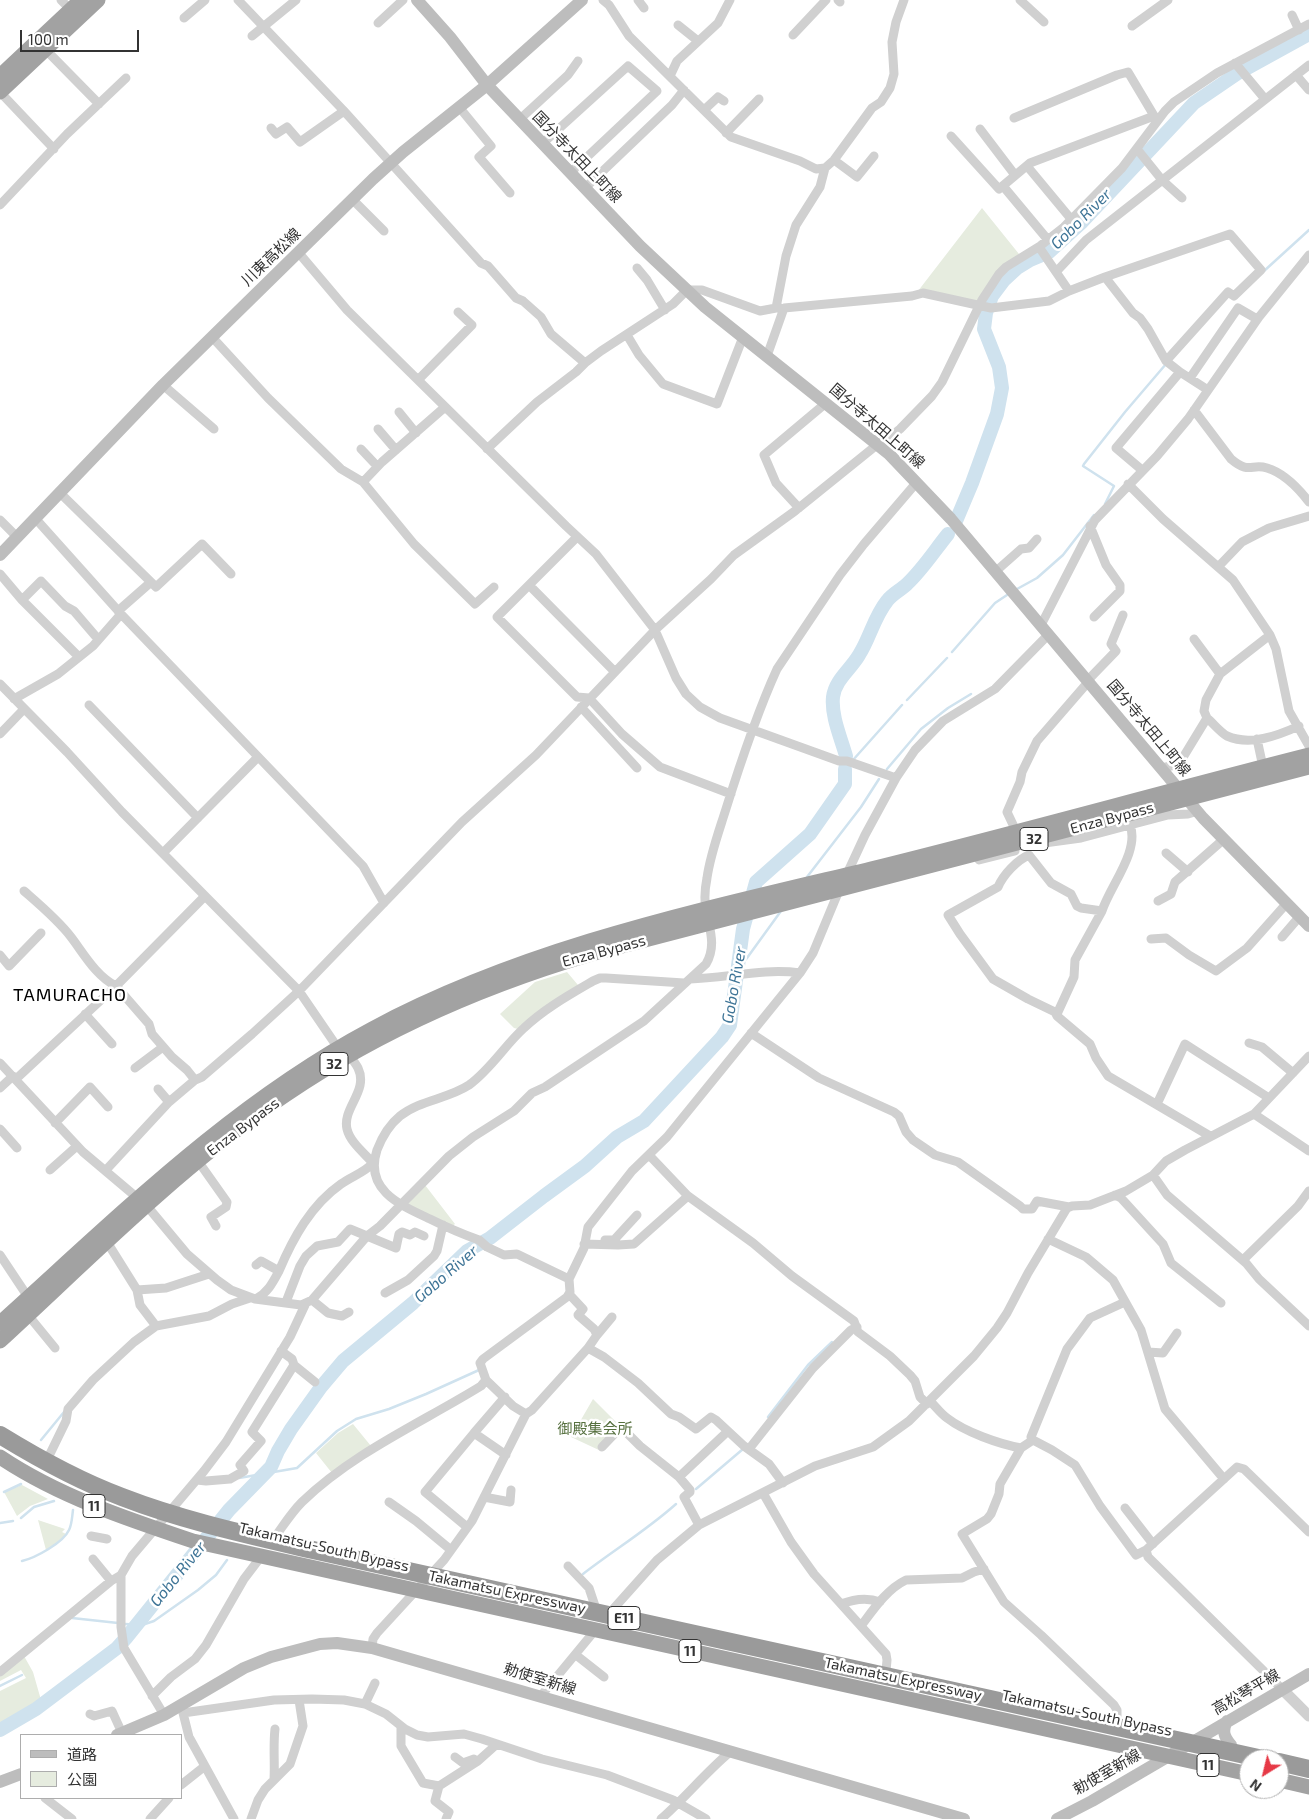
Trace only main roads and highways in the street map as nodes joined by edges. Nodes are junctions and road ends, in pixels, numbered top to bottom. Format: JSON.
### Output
{"nodes":[{"id":1,"x":98,"y":0,"type":"edge"},
{"id":2,"x":417,"y":0,"type":"edge"},
{"id":3,"x":582,"y":0,"type":"edge"},
{"id":4,"x":71,"y":3,"type":"edge"},
{"id":5,"x":0,"y":76,"type":"edge"},
{"id":6,"x":486,"y":85,"type":"junction"},
{"id":7,"x":0,"y":92,"type":"edge"},
{"id":8,"x":0,"y":555,"type":"edge"},
{"id":9,"x":1309,"y":755,"type":"edge"},
{"id":10,"x":1309,"y":767,"type":"edge"},
{"id":11,"x":1183,"y":794,"type":"junction"},
{"id":12,"x":742,"y":907,"type":"junction"},
{"id":13,"x":1309,"y":926,"type":"edge"},
{"id":14,"x":344,"y":1054,"type":"junction"},
{"id":15,"x":143,"y":1202,"type":"junction"},
{"id":16,"x":0,"y":1323,"type":"edge"},
{"id":17,"x":0,"y":1341,"type":"edge"},
{"id":18,"x":0,"y":1429,"type":"edge"},
{"id":19,"x":0,"y":1435,"type":"edge"},
{"id":20,"x":0,"y":1448,"type":"edge"},
{"id":21,"x":0,"y":1457,"type":"edge"},
{"id":22,"x":1309,"y":1674,"type":"edge"},
{"id":23,"x":1227,"y":1721,"type":"junction"},
{"id":24,"x":119,"y":1734,"type":"edge"},
{"id":25,"x":1198,"y":1738,"type":"junction"},
{"id":26,"x":1231,"y":1745,"type":"junction"},
{"id":27,"x":1239,"y":1754,"type":"edge"},
{"id":28,"x":1168,"y":1756,"type":"junction"},
{"id":29,"x":1309,"y":1763,"type":"edge"},
{"id":30,"x":1289,"y":1764,"type":"edge"},
{"id":31,"x":1239,"y":1765,"type":"edge"},
{"id":32,"x":1309,"y":1769,"type":"edge"},
{"id":33,"x":1239,"y":1772,"type":"edge"},
{"id":34,"x":20,"y":1774,"type":"edge"},
{"id":35,"x":1289,"y":1776,"type":"edge"},
{"id":36,"x":1309,"y":1780,"type":"edge"},
{"id":37,"x":0,"y":1782,"type":"edge"},
{"id":38,"x":1289,"y":1782,"type":"edge"},
{"id":39,"x":1309,"y":1787,"type":"edge"},
{"id":40,"x":964,"y":1819,"type":"edge"},
{"id":41,"x":1057,"y":1819,"type":"edge"}],
"edges":[{"from":1,"to":7,"type":"highway"},
{"from":2,"to":6,"type":"main road","name":"国分寺太田上町線"},
{"from":3,"to":6,"type":"main road","name":"川東高松線"},
{"from":4,"to":5,"type":"highway"},
{"from":6,"to":8,"type":"main road","name":"川東高松線"},
{"from":6,"to":11,"type":"main road","name":"国分寺太田上町線"},
{"from":9,"to":11,"type":"highway","name":"Enza Bypass","number":"32"},
{"from":10,"to":11,"type":"highway","name":"Enza Bypass","number":"32"},
{"from":11,"to":12,"type":"highway","name":"Enza Bypass","number":"32"},
{"from":11,"to":12,"type":"highway","name":"Enza Bypass","number":"32"},
{"from":11,"to":13,"type":"main road","name":"国分寺太田上町線"},
{"from":12,"to":14,"type":"highway","name":"Enza Bypass","number":"32"},
{"from":14,"to":15,"type":"highway","name":"Enza Bypass","number":"32"},
{"from":14,"to":15,"type":"highway","name":"Enza Bypass","number":"32"},
{"from":15,"to":16,"type":"highway","name":"Enza Bypass","number":"32"},
{"from":15,"to":17,"type":"highway","name":"Enza Bypass","number":"32"},
{"from":18,"to":25,"type":"highway","name":"Takamatsu-South Bypass","number":"11"},
{"from":19,"to":27,"type":"highway","name":"Takamatsu Expressway","number":"E11","bridge":true},
{"from":20,"to":31,"type":"highway","name":"Takamatsu Expressway","number":"E11"},
{"from":21,"to":28,"type":"highway","name":"Takamatsu-South Bypass","number":"11"},
{"from":22,"to":23,"type":"main road","name":"高松琴平線"},
{"from":23,"to":25,"type":"main road","name":"高松琴平線"},
{"from":23,"to":26,"type":"main road"},
{"from":24,"to":40,"type":"main road","name":"勅使室新線"},
{"from":25,"to":26,"type":"highway","name":"Takamatsu-South Bypass","number":"11"},
{"from":25,"to":28,"type":"main road","name":"勅使室新線"},
{"from":26,"to":29,"type":"highway","name":"Takamatsu-South Bypass","number":"11"},
{"from":28,"to":33,"type":"highway","name":"Takamatsu-South Bypass","number":"11"},
{"from":28,"to":41,"type":"main road","name":"勅使室新線"},
{"from":30,"to":32,"type":"highway"},
{"from":34,"to":37,"type":"main road"},
{"from":35,"to":36,"type":"highway"},
{"from":38,"to":39,"type":"highway"}]}
